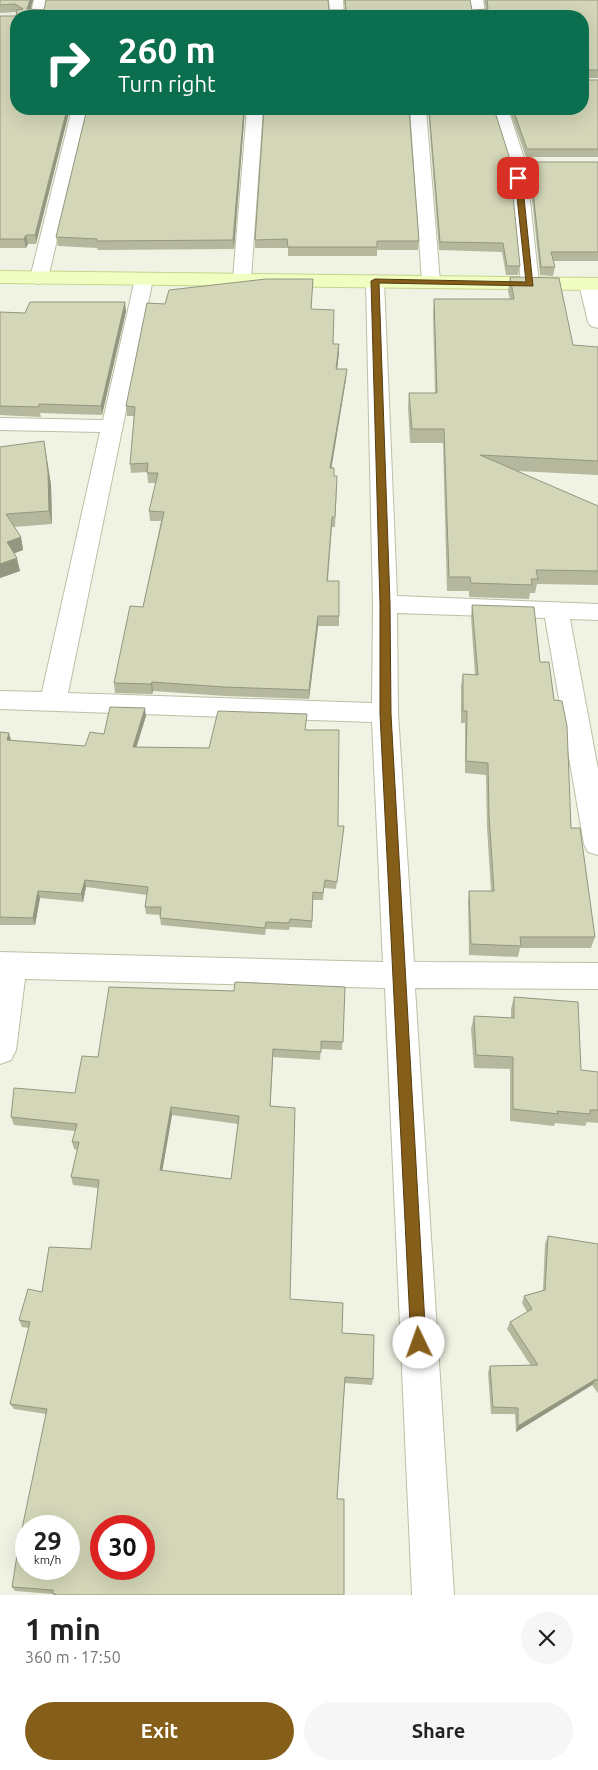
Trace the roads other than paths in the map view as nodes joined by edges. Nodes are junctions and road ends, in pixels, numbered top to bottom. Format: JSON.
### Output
{"nodes":[{"id":1,"x":79,"y":115,"type":"edge"},
{"id":2,"x":255,"y":115,"type":"edge"},
{"id":3,"x":418,"y":115,"type":"edge"},
{"id":4,"x":502,"y":115,"type":"edge"},
{"id":5,"x":518,"y":164,"type":"junction"},
{"id":6,"x":536,"y":164,"type":"edge"},
{"id":7,"x":0,"y":277,"type":"edge"},
{"id":8,"x":39,"y":278,"type":"junction"},
{"id":9,"x":144,"y":279,"type":"junction"},
{"id":10,"x":242,"y":280,"type":"junction"},
{"id":11,"x":375,"y":281,"type":"junction"},
{"id":12,"x":431,"y":282,"type":"junction"},
{"id":13,"x":530,"y":284,"type":"junction"},
{"id":14,"x":593,"y":284,"type":"edge"},
{"id":15,"x":598,"y":322,"type":"edge"},
{"id":16,"x":0,"y":424,"type":"edge"},
{"id":17,"x":112,"y":426,"type":"junction"},
{"id":18,"x":385,"y":604,"type":"junction"},
{"id":19,"x":556,"y":611,"type":"junction"},
{"id":20,"x":598,"y":612,"type":"edge"},
{"id":21,"x":0,"y":700,"type":"edge"},
{"id":22,"x":53,"y":701,"type":"junction"},
{"id":23,"x":385,"y":714,"type":"junction"},
{"id":24,"x":598,"y":844,"type":"edge"},
{"id":25,"x":6,"y":965,"type":"edge"},
{"id":26,"x":398,"y":975,"type":"junction"},
{"id":27,"x":598,"y":976,"type":"edge"},
{"id":28,"x":0,"y":1050,"type":"edge"},
{"id":29,"x":433,"y":1595,"type":"edge"}],
"edges":[{"from":1,"to":8,"type":"street"},
{"from":2,"to":10,"type":"street"},
{"from":3,"to":12,"type":"street"},
{"from":4,"to":5,"type":"street"},
{"from":5,"to":6,"type":"street"},
{"from":5,"to":13,"type":"street"},
{"from":7,"to":8,"type":"street"},
{"from":8,"to":9,"type":"street"},
{"from":9,"to":10,"type":"street"},
{"from":9,"to":17,"type":"street"},
{"from":10,"to":11,"type":"street"},
{"from":11,"to":12,"type":"street"},
{"from":11,"to":18,"type":"street"},
{"from":12,"to":13,"type":"street"},
{"from":13,"to":14,"type":"street"},
{"from":14,"to":15,"type":"street"},
{"from":16,"to":17,"type":"street"},
{"from":17,"to":22,"type":"street"},
{"from":18,"to":19,"type":"street"},
{"from":18,"to":23,"type":"street"},
{"from":19,"to":20,"type":"street"},
{"from":19,"to":24,"type":"street"},
{"from":21,"to":22,"type":"street"},
{"from":22,"to":23,"type":"street"},
{"from":23,"to":26,"type":"street"},
{"from":25,"to":26,"type":"street"},
{"from":25,"to":28,"type":"street"},
{"from":26,"to":27,"type":"street"},
{"from":26,"to":29,"type":"street"}]}
